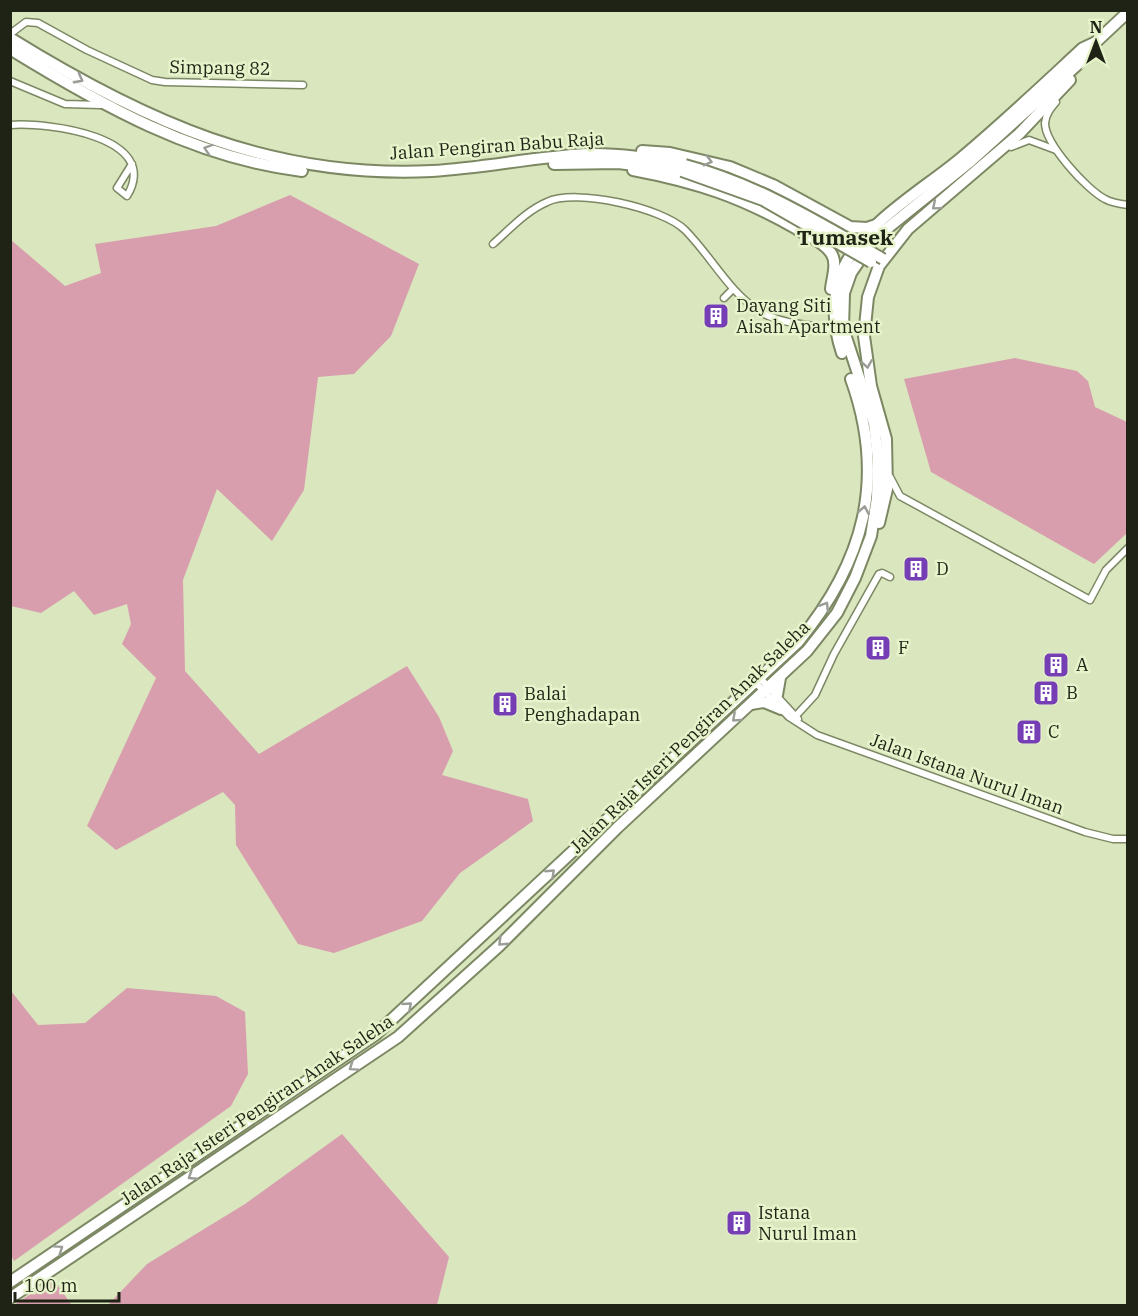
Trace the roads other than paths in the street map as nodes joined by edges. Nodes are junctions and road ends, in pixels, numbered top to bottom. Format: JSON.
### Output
{"nodes":[{"id":1,"x":1128,"y":12,"type":"edge"},
{"id":2,"x":10,"y":36,"type":"edge"},
{"id":3,"x":1096,"y":42,"type":"junction"},
{"id":4,"x":10,"y":49,"type":"edge"},
{"id":5,"x":1086,"y":56,"type":"junction"},
{"id":6,"x":1074,"y":75,"type":"junction"},
{"id":7,"x":10,"y":81,"type":"edge"},
{"id":8,"x":303,"y":85,"type":"dead end"},
{"id":9,"x":71,"y":86,"type":"junction"},
{"id":10,"x":75,"y":104,"type":"junction"},
{"id":11,"x":110,"y":108,"type":"junction"},
{"id":12,"x":10,"y":125,"type":"edge"},
{"id":13,"x":1057,"y":150,"type":"junction"},
{"id":14,"x":588,"y":158,"type":"junction"},
{"id":15,"x":132,"y":164,"type":"dead end"},
{"id":16,"x":980,"y":168,"type":"junction"},
{"id":17,"x":1128,"y":205,"type":"edge"},
{"id":18,"x":833,"y":218,"type":"junction"},
{"id":19,"x":878,"y":224,"type":"junction"},
{"id":20,"x":815,"y":240,"type":"junction"},
{"id":21,"x":493,"y":244,"type":"dead end"},
{"id":22,"x":881,"y":263,"type":"junction"},
{"id":23,"x":733,"y":289,"type":"junction"},
{"id":24,"x":724,"y":298,"type":"dead end"},
{"id":25,"x":834,"y":310,"type":"junction"},
{"id":26,"x":834,"y":329,"type":"junction"},
{"id":27,"x":888,"y":466,"type":"junction"},
{"id":28,"x":900,"y":496,"type":"junction"},
{"id":29,"x":885,"y":499,"type":"junction"},
{"id":30,"x":1128,"y":548,"type":"edge"},
{"id":31,"x":864,"y":555,"type":"junction"},
{"id":32,"x":890,"y":577,"type":"dead end"},
{"id":33,"x":766,"y":687,"type":"junction"},
{"id":34,"x":751,"y":704,"type":"junction"},
{"id":35,"x":781,"y":709,"type":"junction"},
{"id":36,"x":794,"y":718,"type":"junction"},
{"id":37,"x":1128,"y":839,"type":"edge"},
{"id":38,"x":10,"y":1282,"type":"edge"},
{"id":39,"x":10,"y":1298,"type":"edge"}],
"edges":[{"from":1,"to":3,"type":"main road","name":"Jalan Raja Isteri Pengiran Anak Saleha"},
{"from":2,"to":8,"type":"street","name":"Simpang 82"},
{"from":2,"to":14,"type":"main road","name":"Jalan Pengiran Babu Raja","one_way":true},
{"from":3,"to":5,"type":"main road","name":"Jalan Raja Isteri Pengiran Anak Saleha"},
{"from":3,"to":19,"type":"main road","name":"Jalan Raja Isteri Pengiran Anak Saleha"},
{"from":4,"to":9,"type":"main road","name":"Jalan Pengiran Babu Raja"},
{"from":5,"to":6,"type":"main road"},
{"from":5,"to":31,"type":"main road","name":"Jalan Raja Isteri Pengiran Anak Saleha"},
{"from":6,"to":13,"type":"street"},
{"from":6,"to":16,"type":"main road"},
{"from":7,"to":10,"type":"street"},
{"from":9,"to":10,"type":"street"},
{"from":9,"to":11,"type":"main road","name":"Jalan Pengiran Babu Raja"},
{"from":10,"to":11,"type":"street"},
{"from":14,"to":11,"type":"main road","name":"Jalan Pengiran Babu Raja","one_way":true},
{"from":12,"to":15,"type":"street"},
{"from":13,"to":16,"type":"street"},
{"from":13,"to":17,"type":"street"},
{"from":14,"to":18,"type":"main road","one_way":true},
{"from":14,"to":20,"type":"main road"},
{"from":14,"to":22,"type":"main road","name":"Jalan Pengiran Babu Raja","bridge":true},
{"from":16,"to":22,"type":"main road","one_way":true},
{"from":18,"to":19,"type":"main road"},
{"from":18,"to":20,"type":"main road"},
{"from":19,"to":25,"type":"main road","name":"Jalan Raja Isteri Pengiran Anak Saleha"},
{"from":20,"to":25,"type":"main road"},
{"from":21,"to":23,"type":"street"},
{"from":22,"to":27,"type":"main road","one_way":true},
{"from":23,"to":24,"type":"street"},
{"from":23,"to":26,"type":"street"},
{"from":25,"to":26,"type":"main road","name":"Jalan Raja Isteri Pengiran Anak Saleha"},
{"from":33,"to":26,"type":"main road","name":"Jalan Raja Isteri Pengiran Anak Saleha","one_way":true},
{"from":27,"to":28,"type":"street"},
{"from":27,"to":29,"type":"main road"},
{"from":28,"to":29,"type":"street"},
{"from":28,"to":30,"type":"street"},
{"from":29,"to":31,"type":"main road"},
{"from":31,"to":33,"type":"main road","name":"Jalan Raja Isteri Pengiran Anak Saleha"},
{"from":32,"to":36,"type":"street"},
{"from":33,"to":34,"type":"main road","name":"Jalan Raja Isteri Pengiran Anak Saleha"},
{"from":33,"to":35,"type":"street","name":"Jalan Istana Nurul Iman"},
{"from":33,"to":36,"type":"street","name":"Jalan Istana Nurul Iman"},
{"from":38,"to":33,"type":"main road","name":"Jalan Raja Isteri Pengiran Anak Saleha","one_way":true},
{"from":34,"to":35,"type":"main road"},
{"from":34,"to":39,"type":"main road","name":"Jalan Raja Isteri Pengiran Anak Saleha","one_way":true},
{"from":35,"to":36,"type":"street","name":"Jalan Istana Nurul Iman"},
{"from":36,"to":37,"type":"street","name":"Jalan Istana Nurul Iman"}]}
